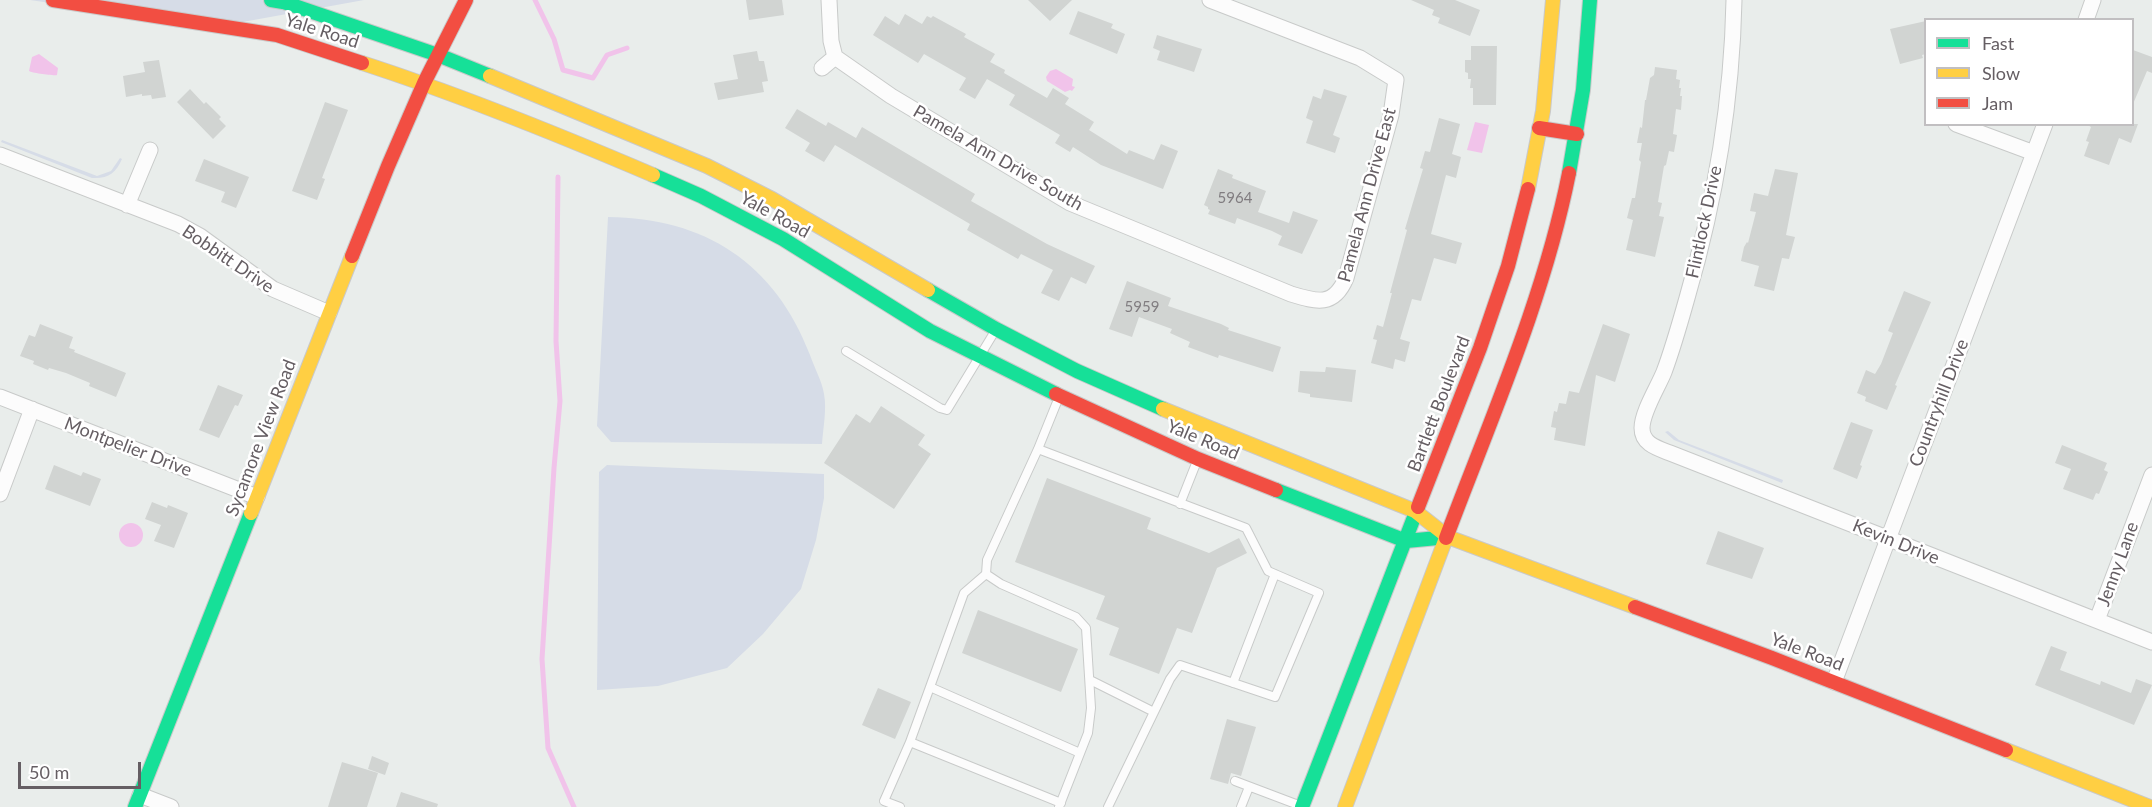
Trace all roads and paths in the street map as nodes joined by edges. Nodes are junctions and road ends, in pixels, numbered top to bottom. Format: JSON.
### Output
{"nodes":[{"id":1,"x":53,"y":0,"type":"edge"},
{"id":2,"x":271,"y":0,"type":"edge"},
{"id":3,"x":466,"y":0,"type":"edge"},
{"id":4,"x":829,"y":0,"type":"edge"},
{"id":5,"x":1210,"y":0,"type":"edge"},
{"id":6,"x":1553,"y":0,"type":"edge"},
{"id":7,"x":1590,"y":0,"type":"edge"},
{"id":8,"x":1734,"y":0,"type":"edge"},
{"id":9,"x":2093,"y":0,"type":"edge"},
{"id":10,"x":2087,"y":18,"type":"edge"},
{"id":11,"x":438,"y":56,"type":"junction"},
{"id":12,"x":835,"y":57,"type":"junction"},
{"id":13,"x":822,"y":68,"type":"dead end"},
{"id":14,"x":424,"y":83,"type":"junction"},
{"id":15,"x":1961,"y":126,"type":"edge"},
{"id":16,"x":2044,"y":126,"type":"edge"},
{"id":17,"x":1539,"y":128,"type":"junction"},
{"id":18,"x":1577,"y":135,"type":"junction"},
{"id":19,"x":150,"y":150,"type":"dead end"},
{"id":20,"x":2034,"y":153,"type":"junction"},
{"id":21,"x":0,"y":155,"type":"edge"},
{"id":22,"x":128,"y":205,"type":"junction"},
{"id":23,"x":1325,"y":300,"type":"joint"},
{"id":24,"x":329,"y":313,"type":"junction"},
{"id":25,"x":996,"y":329,"type":"junction"},
{"id":26,"x":846,"y":351,"type":"dead end"},
{"id":27,"x":980,"y":356,"type":"junction"},
{"id":28,"x":0,"y":396,"type":"edge"},
{"id":29,"x":1060,"y":396,"type":"junction"},
{"id":30,"x":32,"y":409,"type":"junction"},
{"id":31,"x":1644,"y":436,"type":"joint"},
{"id":32,"x":1038,"y":449,"type":"junction"},
{"id":33,"x":1198,"y":459,"type":"junction"},
{"id":34,"x":2152,"y":475,"type":"edge"},
{"id":35,"x":0,"y":494,"type":"edge"},
{"id":36,"x":257,"y":497,"type":"junction"},
{"id":37,"x":1180,"y":504,"type":"junction"},
{"id":38,"x":1415,"y":511,"type":"junction"},
{"id":39,"x":1448,"y":537,"type":"junction"},
{"id":40,"x":1888,"y":538,"type":"junction"},
{"id":41,"x":1406,"y":541,"type":"junction"},
{"id":42,"x":986,"y":574,"type":"junction"},
{"id":43,"x":1275,"y":574,"type":"junction"},
{"id":44,"x":2097,"y":620,"type":"junction"},
{"id":45,"x":2152,"y":642,"type":"edge"},
{"id":46,"x":1090,"y":680,"type":"junction"},
{"id":47,"x":1834,"y":682,"type":"junction"},
{"id":48,"x":1233,"y":683,"type":"junction"},
{"id":49,"x":930,"y":687,"type":"junction"},
{"id":50,"x":1154,"y":712,"type":"junction"},
{"id":51,"x":910,"y":742,"type":"junction"},
{"id":52,"x":1080,"y":753,"type":"junction"},
{"id":53,"x":1235,"y":781,"type":"dead end"},
{"id":54,"x":1249,"y":787,"type":"junction"},
{"id":55,"x":137,"y":801,"type":"edge"},
{"id":56,"x":1060,"y":805,"type":"edge"},
{"id":57,"x":171,"y":807,"type":"edge"},
{"id":58,"x":900,"y":807,"type":"edge"},
{"id":59,"x":1108,"y":807,"type":"edge"},
{"id":60,"x":1241,"y":807,"type":"edge"},
{"id":61,"x":1303,"y":807,"type":"edge"},
{"id":62,"x":1345,"y":807,"type":"edge"},
{"id":63,"x":2150,"y":807,"type":"edge"}],
"edges":[{"from":1,"to":14,"type":"main road","name":"Yale Road"},
{"from":2,"to":11,"type":"main road","name":"Yale Road"},
{"from":3,"to":11,"type":"main road","name":"Sycamore View Road"},
{"from":4,"to":12,"type":"street"},
{"from":5,"to":23,"type":"street","name":"Pamela Ann Drive East"},
{"from":6,"to":17,"type":"main road","name":"Bartlett Boulevard"},
{"from":7,"to":18,"type":"main road"},
{"from":8,"to":31,"type":"street","name":"Flintlock Drive"},
{"from":9,"to":10,"type":"street"},
{"from":11,"to":14,"type":"main road","name":"Sycamore View Road"},
{"from":11,"to":25,"type":"main road","name":"Yale Road"},
{"from":12,"to":13,"type":"street"},
{"from":12,"to":23,"type":"street","name":"Pamela Ann Drive South"},
{"from":14,"to":24,"type":"main road","name":"Sycamore View Road"},
{"from":14,"to":27,"type":"main road","name":"Yale Road"},
{"from":15,"to":20,"type":"street"},
{"from":16,"to":20,"type":"street","name":"Countryhill Drive"},
{"from":17,"to":18,"type":"main road"},
{"from":17,"to":38,"type":"main road","name":"Bartlett Boulevard"},
{"from":18,"to":39,"type":"main road"},
{"from":19,"to":22,"type":"street"},
{"from":20,"to":40,"type":"street","name":"Countryhill Drive"},
{"from":21,"to":22,"type":"street","name":"Bobbitt Drive"},
{"from":22,"to":24,"type":"street","name":"Bobbitt Drive"},
{"from":24,"to":36,"type":"main road","name":"Sycamore View Road"},
{"from":25,"to":27,"type":"lane"},
{"from":25,"to":38,"type":"main road","name":"Yale Road"},
{"from":26,"to":27,"type":"lane"},
{"from":27,"to":29,"type":"main road","name":"Yale Road"},
{"from":28,"to":30,"type":"street","name":"Montpelier Drive"},
{"from":29,"to":32,"type":"lane"},
{"from":29,"to":33,"type":"main road","name":"Yale Road"},
{"from":30,"to":35,"type":"street"},
{"from":30,"to":36,"type":"street","name":"Montpelier Drive"},
{"from":31,"to":40,"type":"street","name":"Kevin Drive"},
{"from":32,"to":37,"type":"lane"},
{"from":32,"to":42,"type":"lane"},
{"from":33,"to":37,"type":"lane"},
{"from":33,"to":41,"type":"main road","name":"Yale Road"},
{"from":34,"to":44,"type":"street","name":"Jenny Lane"},
{"from":36,"to":55,"type":"main road","name":"Sycamore View Road"},
{"from":37,"to":43,"type":"lane"},
{"from":38,"to":39,"type":"main road","name":"Yale Road"},
{"from":38,"to":41,"type":"main road","name":"Bartlett Boulevard"},
{"from":39,"to":41,"type":"main road","name":"Yale Road"},
{"from":39,"to":47,"type":"main road","name":"Yale Road"},
{"from":39,"to":62,"type":"main road"},
{"from":40,"to":44,"type":"street","name":"Kevin Drive"},
{"from":40,"to":47,"type":"street","name":"Countryhill Drive"},
{"from":41,"to":61,"type":"main road","name":"Bartlett Boulevard"},
{"from":42,"to":46,"type":"lane"},
{"from":42,"to":49,"type":"lane"},
{"from":43,"to":48,"type":"lane"},
{"from":43,"to":48,"type":"lane"},
{"from":44,"to":45,"type":"street","name":"Kevin Drive"},
{"from":46,"to":50,"type":"lane"},
{"from":46,"to":52,"type":"lane"},
{"from":47,"to":63,"type":"main road","name":"Yale Road"},
{"from":48,"to":50,"type":"lane"},
{"from":49,"to":51,"type":"lane"},
{"from":49,"to":52,"type":"lane"},
{"from":50,"to":59,"type":"lane"},
{"from":51,"to":56,"type":"lane"},
{"from":51,"to":58,"type":"lane"},
{"from":52,"to":56,"type":"lane"},
{"from":53,"to":54,"type":"lane"},
{"from":54,"to":60,"type":"lane"},
{"from":54,"to":61,"type":"lane"},
{"from":55,"to":57,"type":"street"}]}
